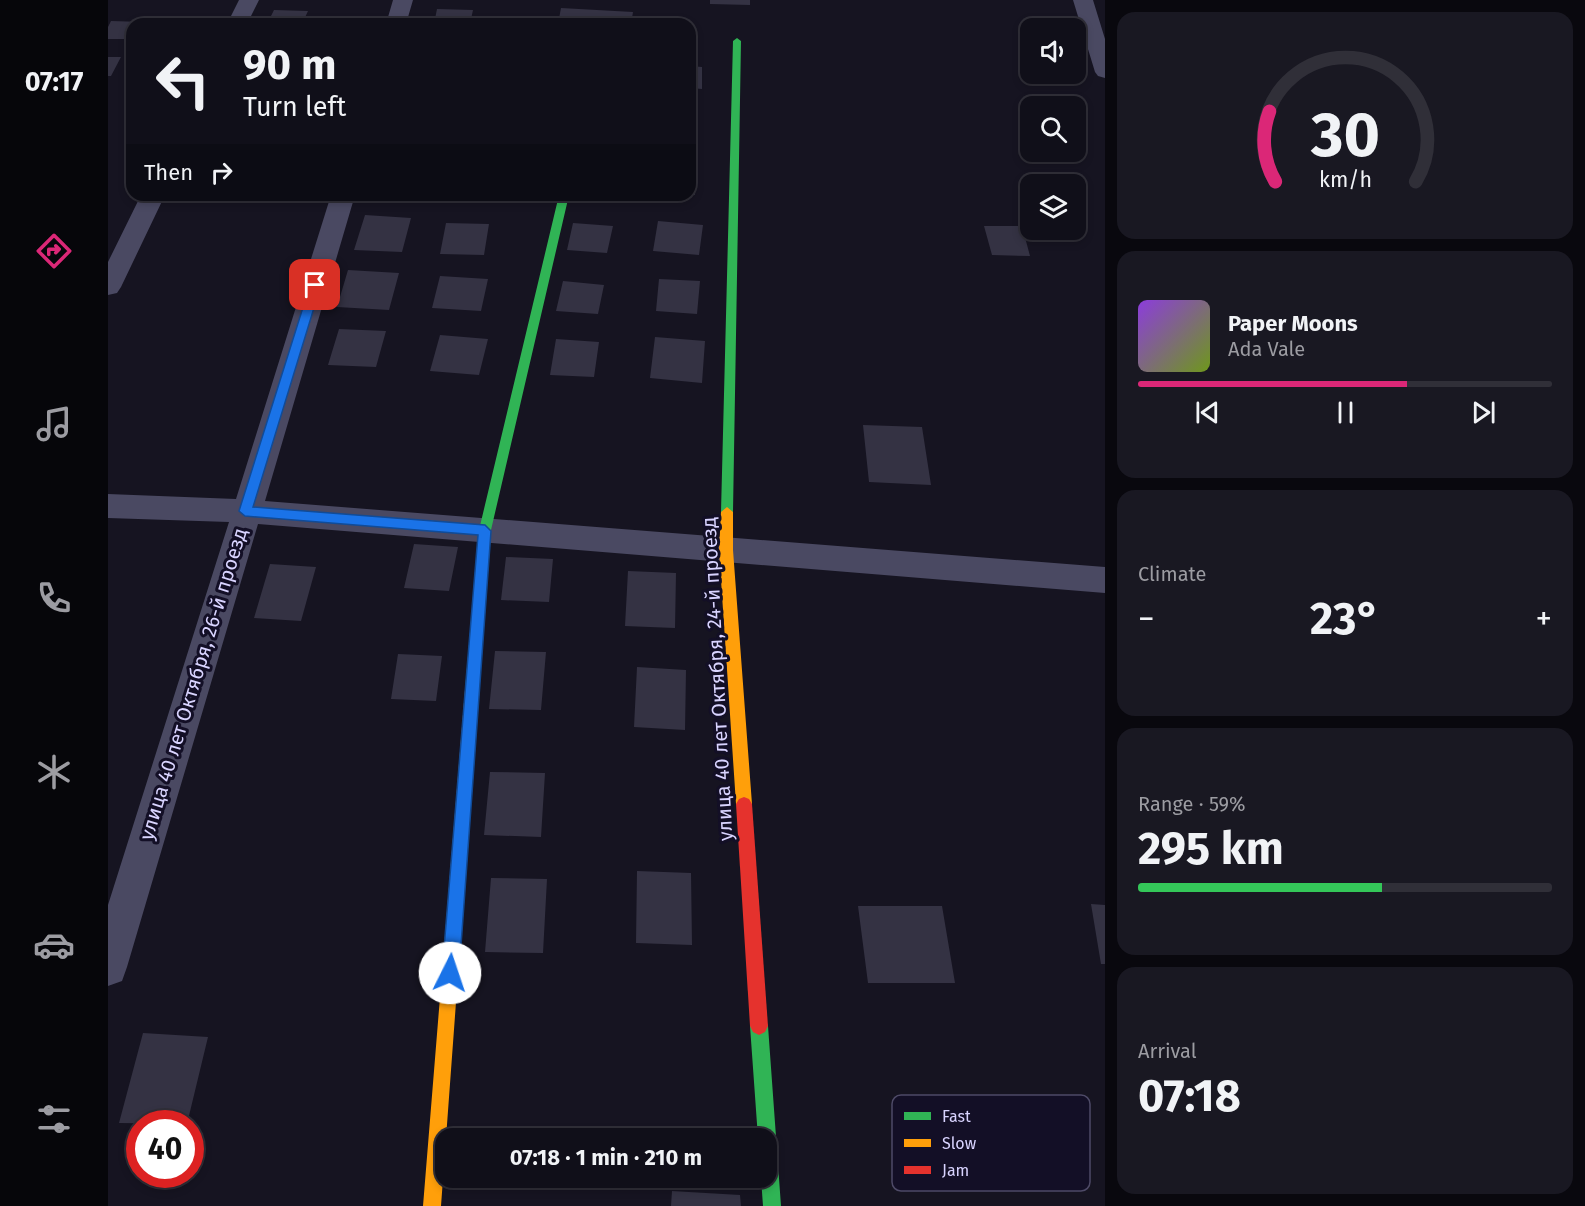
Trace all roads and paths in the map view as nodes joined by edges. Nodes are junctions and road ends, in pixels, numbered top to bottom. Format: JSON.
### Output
{"nodes":[{"id":1,"x":249,"y":0,"type":"edge"},
{"id":2,"x":403,"y":0,"type":"edge"},
{"id":3,"x":1083,"y":0,"type":"edge"},
{"id":4,"x":240,"y":18,"type":"edge"},
{"id":5,"x":398,"y":18,"type":"edge"},
{"id":6,"x":737,"y":41,"type":"dead end"},
{"id":7,"x":1105,"y":72,"type":"edge"},
{"id":8,"x":150,"y":201,"type":"edge"},
{"id":9,"x":341,"y":201,"type":"edge"},
{"id":10,"x":563,"y":201,"type":"edge"},
{"id":11,"x":108,"y":287,"type":"edge"},
{"id":12,"x":108,"y":506,"type":"edge"},
{"id":13,"x":245,"y":511,"type":"junction"},
{"id":14,"x":485,"y":531,"type":"junction"},
{"id":15,"x":726,"y":550,"type":"junction"},
{"id":16,"x":1105,"y":580,"type":"edge"},
{"id":17,"x":108,"y":967,"type":"edge"},
{"id":18,"x":432,"y":1206,"type":"edge"},
{"id":19,"x":772,"y":1206,"type":"edge"}],
"edges":[{"from":1,"to":4,"type":"street"},
{"from":2,"to":5,"type":"street"},
{"from":3,"to":7,"type":"street"},
{"from":6,"to":15,"type":"street","name":"улица 40 лет Октября, 24-й проезд"},
{"from":8,"to":11,"type":"street"},
{"from":9,"to":13,"type":"street","name":"улица 40 лет Октября, 26-й проезд"},
{"from":10,"to":14,"type":"street"},
{"from":12,"to":13,"type":"street"},
{"from":13,"to":14,"type":"street"},
{"from":13,"to":17,"type":"street","name":"улица 40 лет Октября, 26-й проезд"},
{"from":14,"to":15,"type":"street"},
{"from":14,"to":18,"type":"street"},
{"from":15,"to":16,"type":"street"},
{"from":15,"to":19,"type":"street","name":"улица 40 лет Октября, 24-й проезд"}]}
